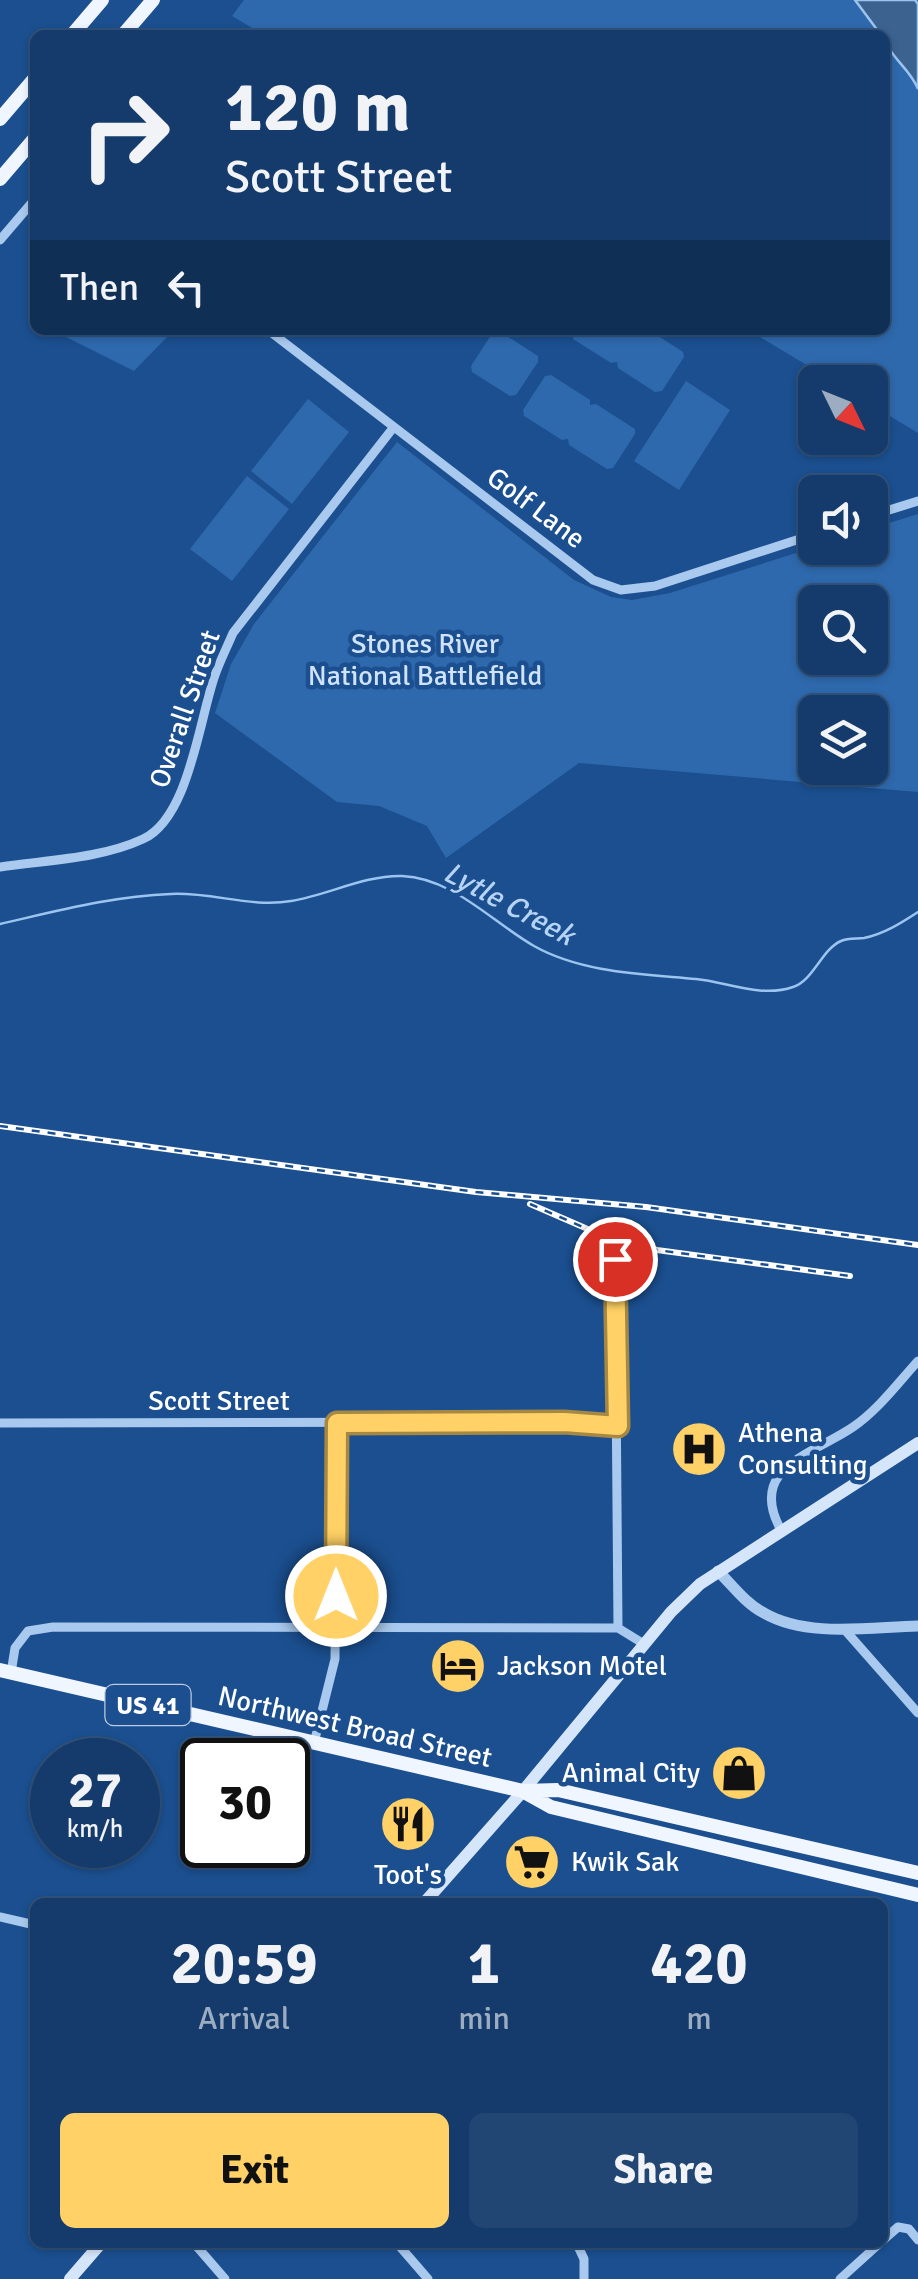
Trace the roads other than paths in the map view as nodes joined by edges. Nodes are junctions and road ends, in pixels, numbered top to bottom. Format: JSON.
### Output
{"nodes":[{"id":1,"x":102,"y":0,"type":"edge"},
{"id":2,"x":153,"y":0,"type":"edge"},
{"id":3,"x":76,"y":30,"type":"edge"},
{"id":4,"x":127,"y":30,"type":"edge"},
{"id":5,"x":30,"y":84,"type":"edge"},
{"id":6,"x":0,"y":119,"type":"edge"},
{"id":7,"x":30,"y":144,"type":"edge"},
{"id":8,"x":0,"y":178,"type":"edge"},
{"id":9,"x":30,"y":205,"type":"edge"},
{"id":10,"x":0,"y":240,"type":"edge"},
{"id":11,"x":274,"y":335,"type":"edge"},
{"id":12,"x":393,"y":428,"type":"junction"},
{"id":13,"x":918,"y":501,"type":"edge"},
{"id":14,"x":888,"y":510,"type":"edge"},
{"id":15,"x":798,"y":540,"type":"edge"},
{"id":16,"x":0,"y":867,"type":"edge"},
{"id":17,"x":615,"y":1259,"type":"dead end"},
{"id":18,"x":918,"y":1360,"type":"edge"},
{"id":19,"x":0,"y":1423,"type":"edge"},
{"id":20,"x":337,"y":1423,"type":"junction"},
{"id":21,"x":618,"y":1426,"type":"junction"},
{"id":22,"x":918,"y":1443,"type":"edge"},
{"id":23,"x":781,"y":1530,"type":"junction"},
{"id":24,"x":718,"y":1571,"type":"junction"},
{"id":25,"x":918,"y":1626,"type":"edge"},
{"id":26,"x":842,"y":1627,"type":"junction"},
{"id":27,"x":336,"y":1628,"type":"junction"},
{"id":28,"x":618,"y":1628,"type":"junction"},
{"id":29,"x":644,"y":1644,"type":"junction"},
{"id":30,"x":5,"y":1672,"type":"edge"},
{"id":31,"x":918,"y":1713,"type":"edge"},
{"id":32,"x":314,"y":1743,"type":"junction"},
{"id":33,"x":523,"y":1791,"type":"junction"},
{"id":34,"x":836,"y":1854,"type":"junction"},
{"id":35,"x":918,"y":1872,"type":"edge"},
{"id":36,"x":832,"y":1874,"type":"junction"},
{"id":37,"x":917,"y":1892,"type":"edge"},
{"id":38,"x":428,"y":1898,"type":"edge"},
{"id":39,"x":0,"y":1916,"type":"edge"},
{"id":40,"x":30,"y":1925,"type":"edge"},
{"id":41,"x":888,"y":2236,"type":"edge"},
{"id":42,"x":918,"y":2240,"type":"edge"},
{"id":43,"x":97,"y":2248,"type":"edge"},
{"id":44,"x":198,"y":2248,"type":"edge"},
{"id":45,"x":401,"y":2248,"type":"edge"},
{"id":46,"x":579,"y":2248,"type":"edge"},
{"id":47,"x":875,"y":2248,"type":"edge"},
{"id":48,"x":70,"y":2279,"type":"edge"},
{"id":49,"x":226,"y":2279,"type":"edge"},
{"id":50,"x":428,"y":2279,"type":"edge"},
{"id":51,"x":584,"y":2279,"type":"edge"},
{"id":52,"x":840,"y":2279,"type":"edge"}],
"edges":[{"from":1,"to":3,"type":"main road"},
{"from":2,"to":4,"type":"main road"},
{"from":5,"to":6,"type":"main road"},
{"from":7,"to":8,"type":"main road"},
{"from":9,"to":10,"type":"street"},
{"from":11,"to":12,"type":"street","name":"Golf Lane"},
{"from":12,"to":15,"type":"street","name":"Golf Lane"},
{"from":12,"to":16,"type":"street","name":"Overall Street"},
{"from":13,"to":14,"type":"street"},
{"from":17,"to":21,"type":"street"},
{"from":18,"to":23,"type":"street"},
{"from":19,"to":20,"type":"street","name":"Scott Street"},
{"from":20,"to":21,"type":"street","name":"Scott Street"},
{"from":20,"to":27,"type":"street"},
{"from":21,"to":28,"type":"street"},
{"from":22,"to":23,"type":"main road"},
{"from":23,"to":24,"type":"main road"},
{"from":24,"to":26,"type":"street"},
{"from":24,"to":29,"type":"main road"},
{"from":25,"to":26,"type":"street"},
{"from":26,"to":31,"type":"street"},
{"from":27,"to":28,"type":"street"},
{"from":27,"to":30,"type":"street"},
{"from":27,"to":32,"type":"street"},
{"from":28,"to":29,"type":"street"},
{"from":29,"to":33,"type":"main road"},
{"from":30,"to":32,"type":"main road","name":"Northwest Broad Street","number":"US 41"},
{"from":32,"to":33,"type":"main road","name":"Northwest Broad Street","number":"US 41"},
{"from":33,"to":34,"type":"main road","name":"Northwest Broad Street","number":"US 41"},
{"from":33,"to":36,"type":"main road","name":"Northwest Broad Street","number":"US 41"},
{"from":33,"to":38,"type":"main road"},
{"from":34,"to":35,"type":"main road","name":"Northwest Broad Street","number":"US 41"},
{"from":34,"to":36,"type":"main road"},
{"from":36,"to":37,"type":"main road","name":"Northwest Broad Street","number":"US 41"},
{"from":39,"to":40,"type":"street"},
{"from":41,"to":42,"type":"street"},
{"from":43,"to":48,"type":"main road"},
{"from":44,"to":49,"type":"street"},
{"from":45,"to":50,"type":"street"},
{"from":46,"to":51,"type":"street"},
{"from":47,"to":52,"type":"street"}]}
